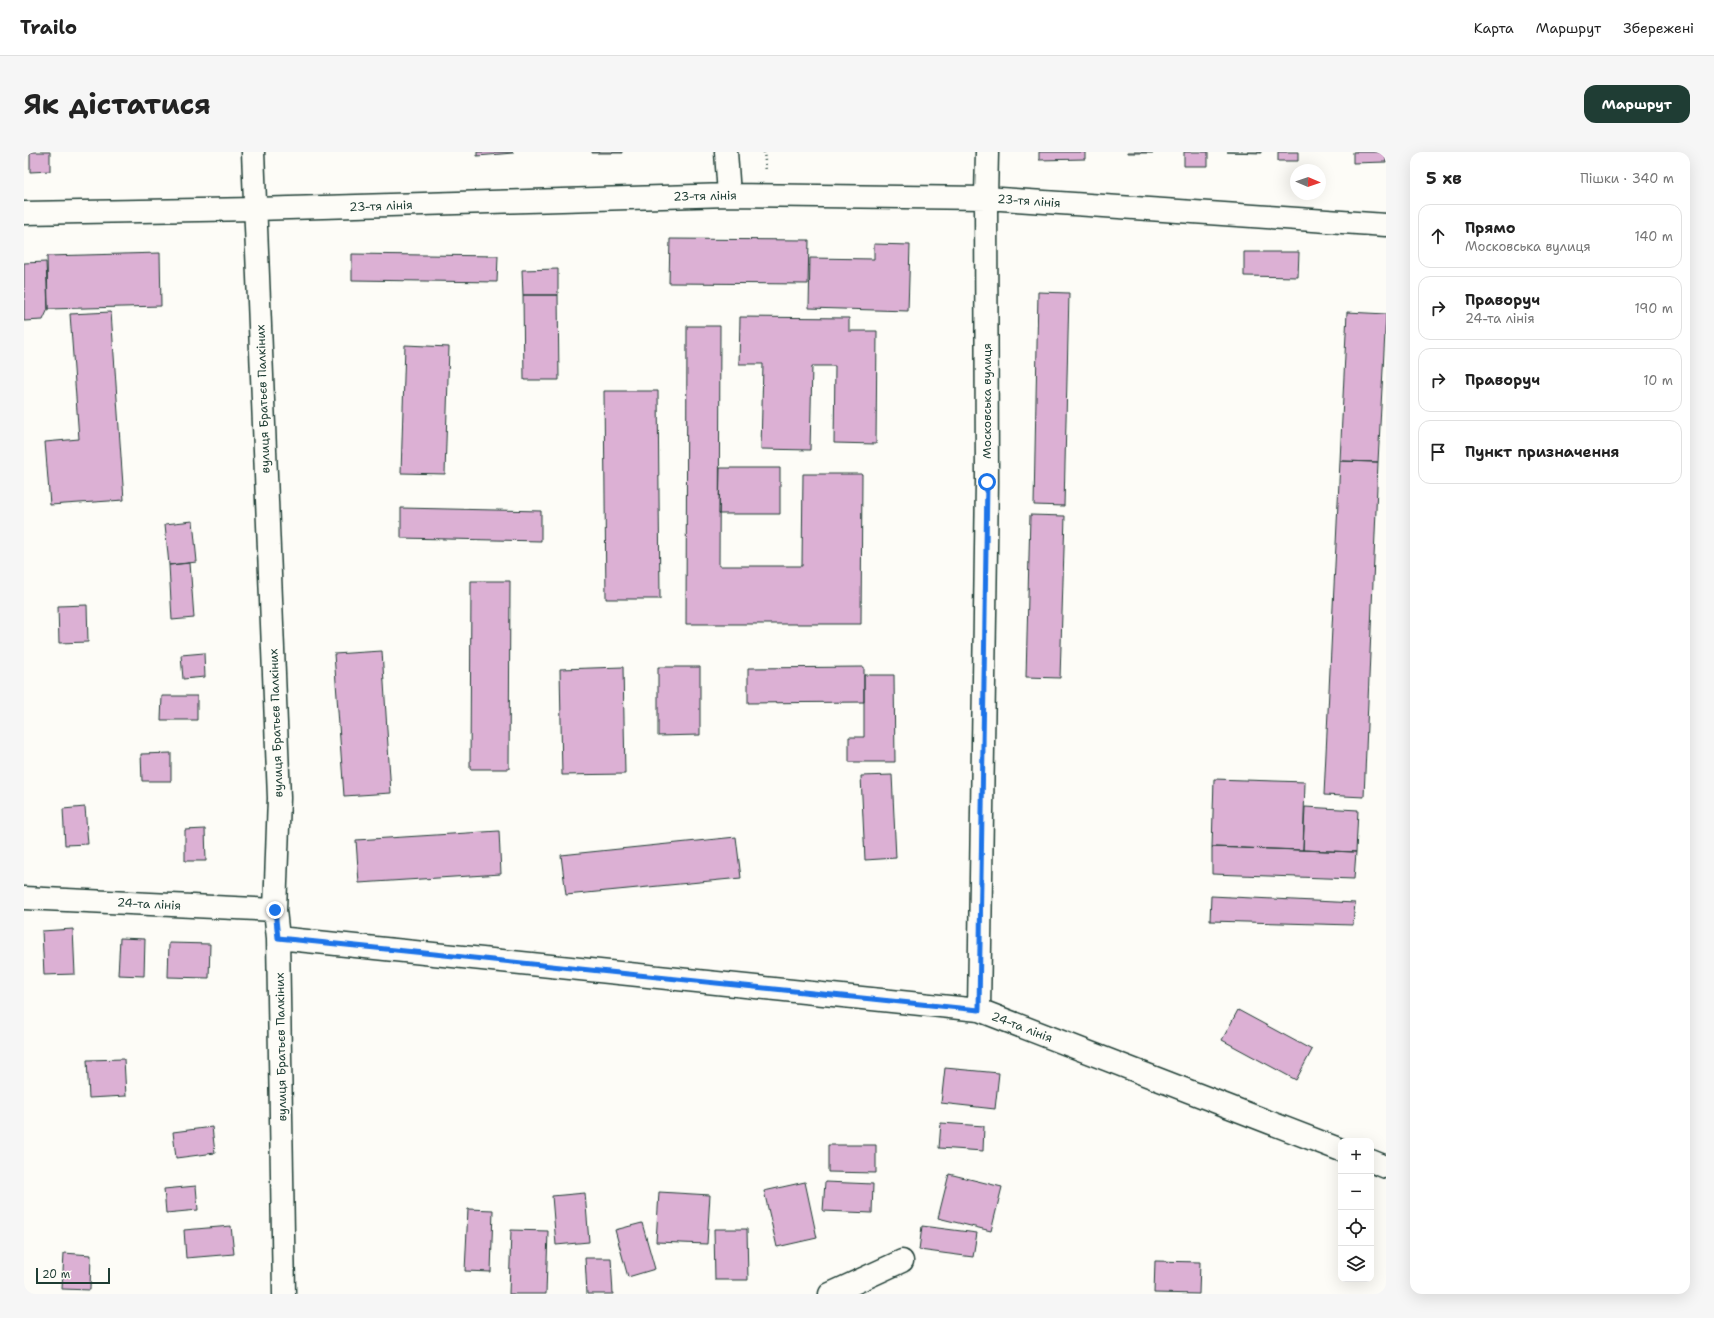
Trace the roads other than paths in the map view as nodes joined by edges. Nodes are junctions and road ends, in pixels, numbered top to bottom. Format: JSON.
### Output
{"nodes":[{"id":1,"x":253,"y":152,"type":"edge"},
{"id":2,"x":726,"y":152,"type":"edge"},
{"id":3,"x":987,"y":152,"type":"edge"},
{"id":4,"x":729,"y":195,"type":"junction"},
{"id":5,"x":986,"y":198,"type":"junction"},
{"id":6,"x":256,"y":209,"type":"junction"},
{"id":7,"x":24,"y":213,"type":"edge"},
{"id":8,"x":1386,"y":224,"type":"edge"},
{"id":9,"x":24,"y":898,"type":"edge"},
{"id":10,"x":275,"y":910,"type":"junction"},
{"id":11,"x":278,"y":938,"type":"junction"},
{"id":12,"x":979,"y":1010,"type":"junction"},
{"id":13,"x":1338,"y":1149,"type":"edge"},
{"id":14,"x":1374,"y":1162,"type":"edge"},
{"id":15,"x":1386,"y":1167,"type":"edge"},
{"id":16,"x":902,"y":1261,"type":"dead end"},
{"id":17,"x":284,"y":1294,"type":"edge"},
{"id":18,"x":830,"y":1294,"type":"edge"}],
"edges":[{"from":1,"to":6,"type":"street","name":"вулиця Братьєв Палкіних"},
{"from":2,"to":4,"type":"street"},
{"from":3,"to":5,"type":"street","name":"Московська вулиця"},
{"from":4,"to":5,"type":"street","name":"23-тя лінія"},
{"from":4,"to":6,"type":"street","name":"23-тя лінія"},
{"from":5,"to":8,"type":"street","name":"23-тя лінія"},
{"from":5,"to":12,"type":"street","name":"Московська вулиця"},
{"from":6,"to":7,"type":"street","name":"23-тя лінія"},
{"from":6,"to":10,"type":"street","name":"вулиця Братьєв Палкіних"},
{"from":9,"to":10,"type":"street","name":"24-та лінія"},
{"from":10,"to":11,"type":"street","name":"вулиця Братьєв Палкіних"},
{"from":11,"to":12,"type":"street","name":"24-та лінія"},
{"from":11,"to":17,"type":"street","name":"вулиця Братьєв Палкіних"},
{"from":12,"to":13,"type":"street","name":"24-та лінія"},
{"from":14,"to":15,"type":"street"},
{"from":16,"to":18,"type":"street"}]}
